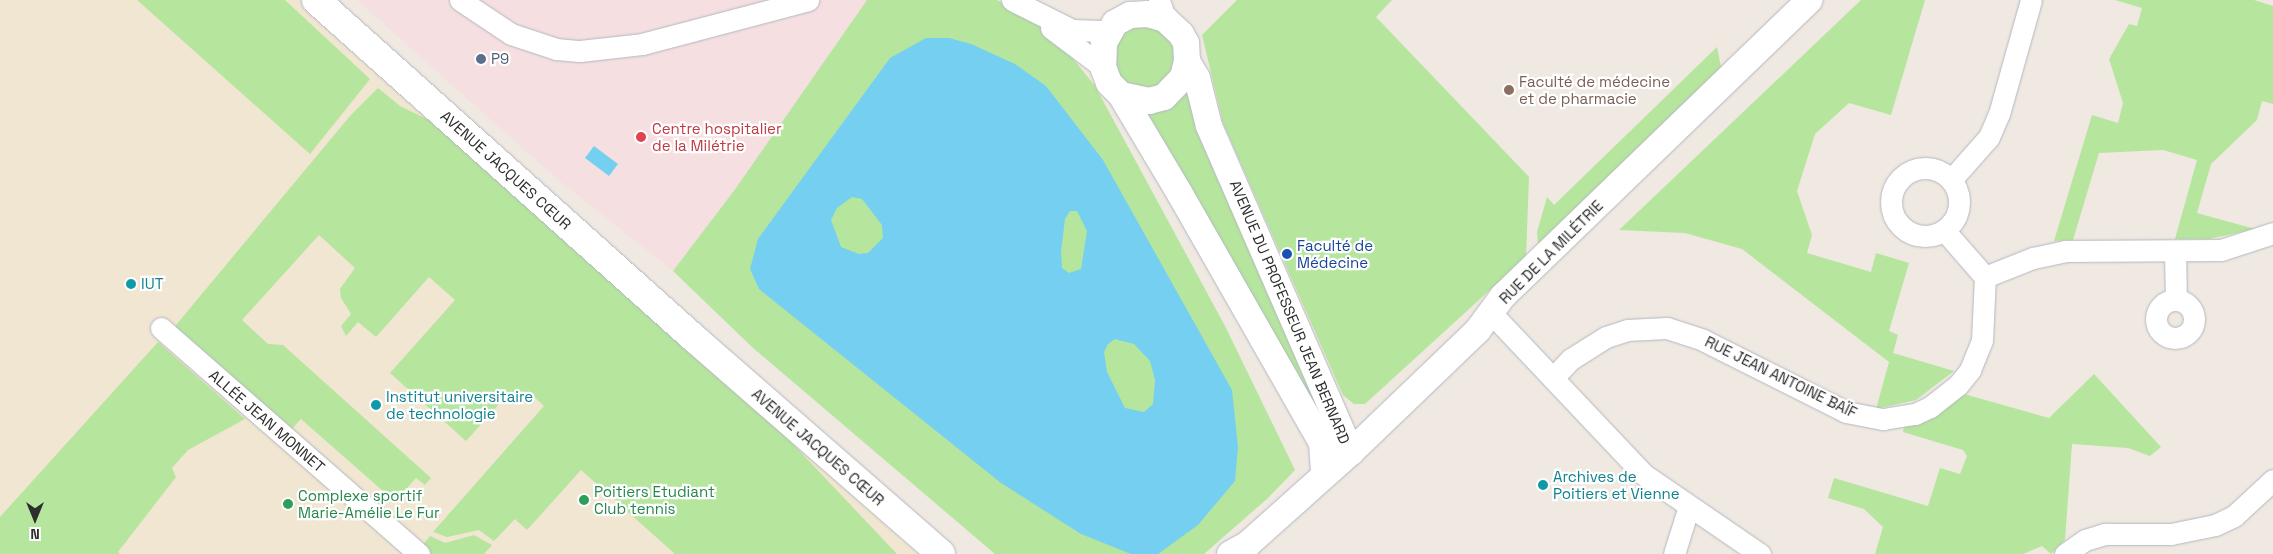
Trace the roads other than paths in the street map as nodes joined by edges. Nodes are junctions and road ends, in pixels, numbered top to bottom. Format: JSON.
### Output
{"nodes":[{"id":1,"x":316,"y":0,"type":"edge"},
{"id":2,"x":460,"y":0,"type":"edge"},
{"id":3,"x":808,"y":0,"type":"edge"},
{"id":4,"x":1810,"y":0,"type":"edge"},
{"id":5,"x":2031,"y":0,"type":"edge"},
{"id":6,"x":1021,"y":5,"type":"edge"},
{"id":7,"x":1132,"y":8,"type":"edge"},
{"id":8,"x":1162,"y":10,"type":"edge"},
{"id":9,"x":1109,"y":31,"type":"junction"},
{"id":10,"x":1187,"y":61,"type":"junction"},
{"id":11,"x":1103,"y":67,"type":"junction"},
{"id":12,"x":1121,"y":95,"type":"junction"},
{"id":13,"x":1951,"y":180,"type":"junction"},
{"id":14,"x":1944,"y":230,"type":"junction"},
{"id":15,"x":2273,"y":233,"type":"edge"},
{"id":16,"x":2175,"y":252,"type":"junction"},
{"id":17,"x":1985,"y":277,"type":"junction"},
{"id":18,"x":2176,"y":300,"type":"dead end"},
{"id":19,"x":1491,"y":313,"type":"junction"},
{"id":20,"x":161,"y":328,"type":"dead end"},
{"id":21,"x":1262,"y":338,"type":"junction"},
{"id":22,"x":696,"y":340,"type":"junction"},
{"id":23,"x":1553,"y":378,"type":"junction"},
{"id":24,"x":1351,"y":452,"type":"junction"},
{"id":25,"x":1324,"y":474,"type":"junction"},
{"id":26,"x":2273,"y":480,"type":"edge"},
{"id":27,"x":1689,"y":506,"type":"junction"},
{"id":28,"x":1245,"y":551,"type":"edge"},
{"id":29,"x":419,"y":554,"type":"edge"},
{"id":30,"x":914,"y":554,"type":"edge"},
{"id":31,"x":941,"y":554,"type":"edge"},
{"id":32,"x":1674,"y":554,"type":"edge"},
{"id":33,"x":1760,"y":554,"type":"edge"},
{"id":34,"x":2065,"y":554,"type":"edge"}],
"edges":[{"from":1,"to":22,"type":"main road","name":"AVENUE JACQUES CŒUR"},
{"from":2,"to":3,"type":"street"},
{"from":4,"to":19,"type":"street","name":"RUE DE LA MILÉTRIE"},
{"from":5,"to":13,"type":"street"},
{"from":6,"to":9,"type":"street","name":"AVENUE DU PROFESSEUR JEAN BERNARD"},
{"from":6,"to":11,"type":"street","name":"AVENUE DU PROFESSEUR JEAN BERNARD"},
{"from":7,"to":8,"type":"street","name":"AVENUE DU PROFESSEUR JEAN BERNARD"},
{"from":7,"to":9,"type":"street","name":"AVENUE DU PROFESSEUR JEAN BERNARD"},
{"from":8,"to":10,"type":"street","name":"AVENUE DU PROFESSEUR JEAN BERNARD"},
{"from":9,"to":11,"type":"street"},
{"from":10,"to":12,"type":"street"},
{"from":10,"to":24,"type":"street","name":"AVENUE DU PROFESSEUR JEAN BERNARD"},
{"from":11,"to":12,"type":"street","name":"AVENUE DU PROFESSEUR JEAN BERNARD"},
{"from":12,"to":21,"type":"street","name":"AVENUE DU PROFESSEUR JEAN BERNARD"},
{"from":13,"to":14,"type":"street"},
{"from":13,"to":14,"type":"street"},
{"from":14,"to":17,"type":"street"},
{"from":15,"to":16,"type":"street"},
{"from":16,"to":17,"type":"street"},
{"from":16,"to":18,"type":"street"},
{"from":17,"to":23,"type":"street","name":"RUE JEAN ANTOINE BAÏF"},
{"from":19,"to":23,"type":"street"},
{"from":19,"to":24,"type":"street","name":"RUE DE LA MILÉTRIE"},
{"from":20,"to":29,"type":"street","name":"ALLÉE JEAN MONNET"},
{"from":21,"to":24,"type":"street","name":"AVENUE DU PROFESSEUR JEAN BERNARD"},
{"from":21,"to":25,"type":"street","name":"AVENUE DU PROFESSEUR JEAN BERNARD"},
{"from":22,"to":30,"type":"main road","name":"AVENUE JACQUES CŒUR"},
{"from":22,"to":31,"type":"main road","name":"AVENUE JACQUES CŒUR"},
{"from":23,"to":27,"type":"street"},
{"from":24,"to":25,"type":"street","name":"RUE DE LA MILÉTRIE"},
{"from":25,"to":28,"type":"street","name":"RUE DE LA MILÉTRIE"},
{"from":26,"to":34,"type":"street"},
{"from":27,"to":32,"type":"street"},
{"from":27,"to":33,"type":"street"}]}
